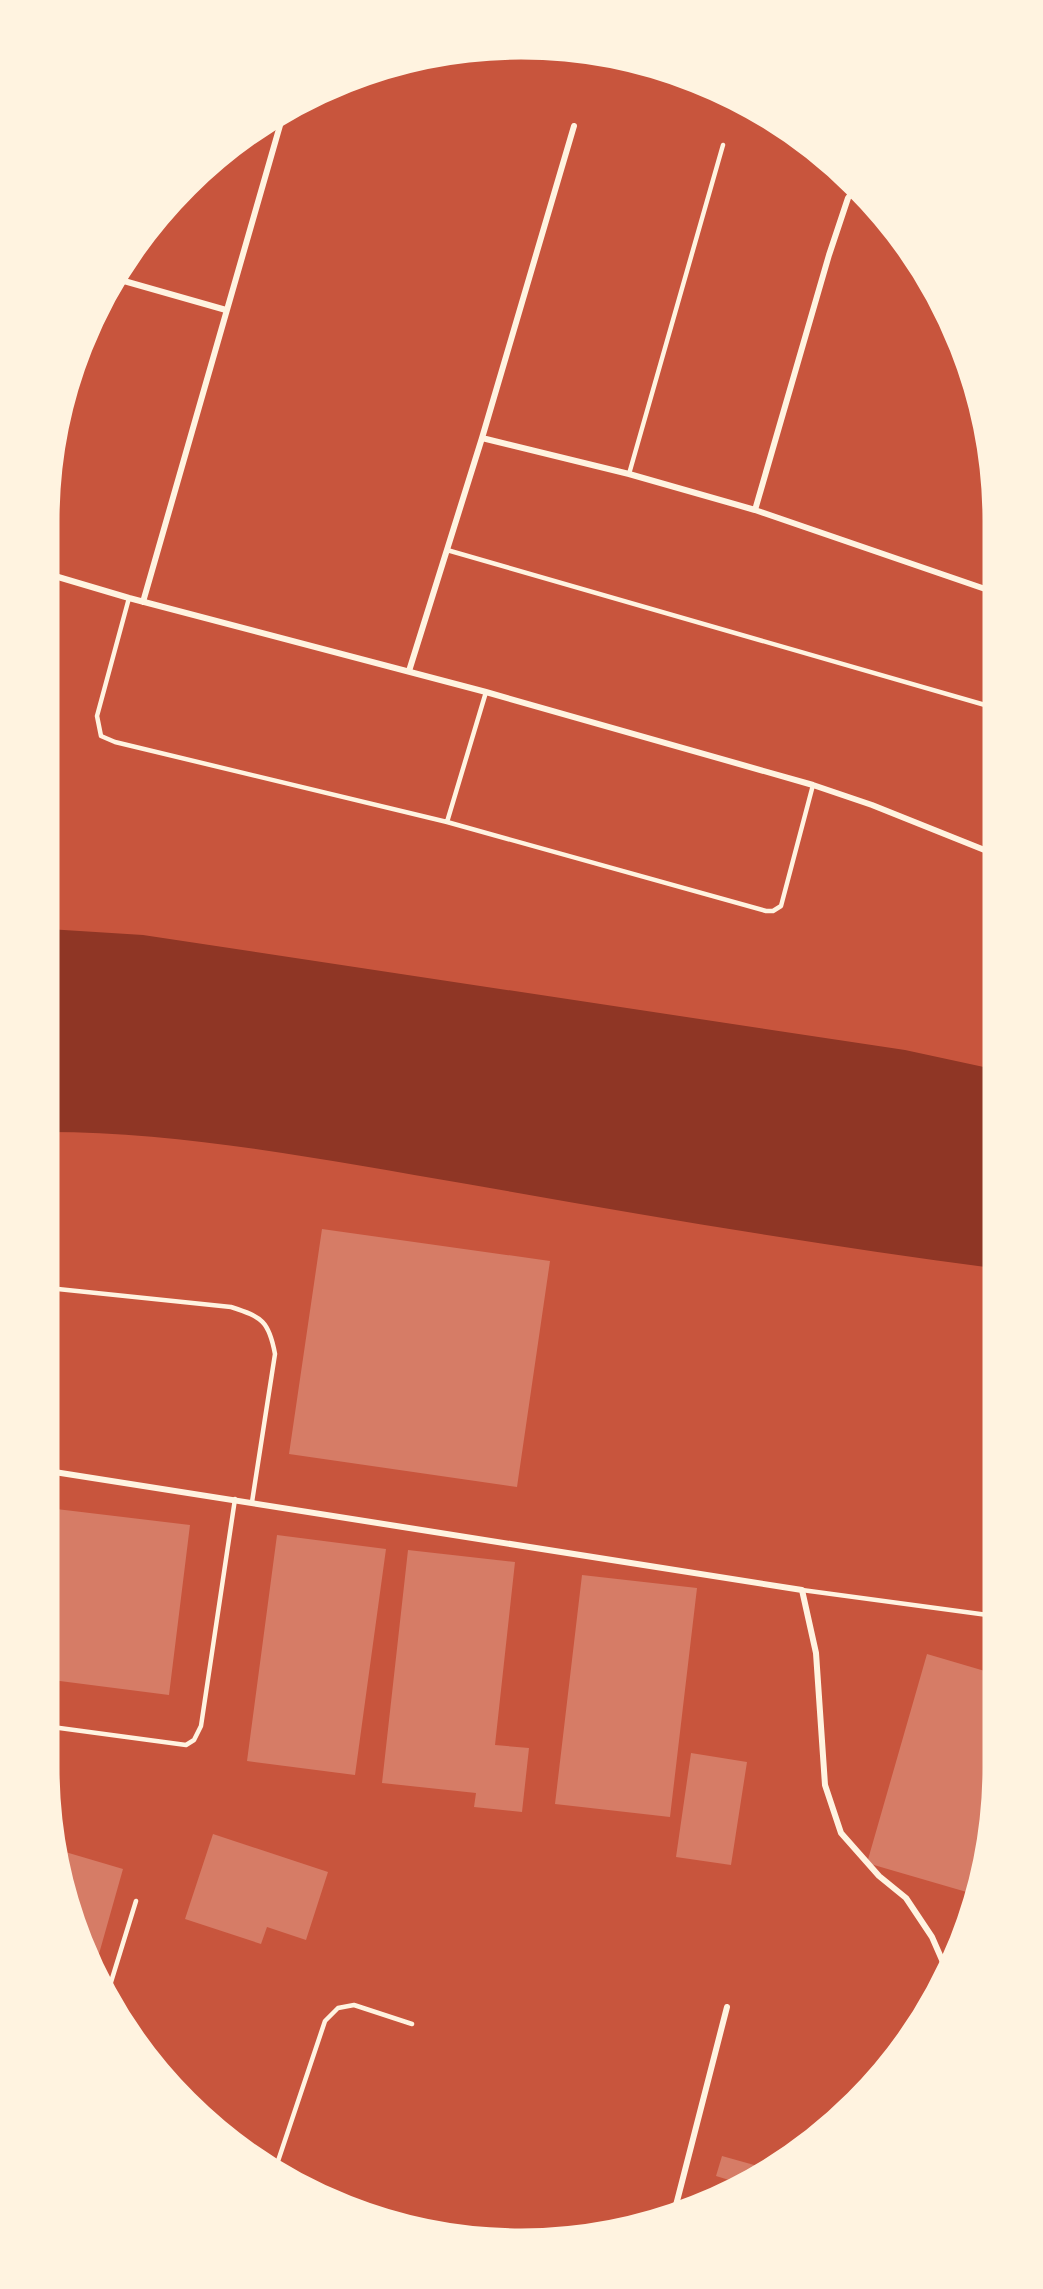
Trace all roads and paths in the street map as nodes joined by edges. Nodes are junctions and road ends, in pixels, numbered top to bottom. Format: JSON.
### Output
{"nodes":[{"id":1,"x":574,"y":126,"type":"dead end"},
{"id":2,"x":279,"y":128,"type":"edge"},
{"id":3,"x":723,"y":145,"type":"dead end"},
{"id":4,"x":850,"y":195,"type":"edge"},
{"id":5,"x":126,"y":282,"type":"edge"},
{"id":6,"x":226,"y":310,"type":"junction"},
{"id":7,"x":482,"y":438,"type":"junction"},
{"id":8,"x":629,"y":474,"type":"junction"},
{"id":9,"x":755,"y":510,"type":"junction"},
{"id":10,"x":447,"y":550,"type":"junction"},
{"id":11,"x":58,"y":577,"type":"edge"},
{"id":12,"x":984,"y":589,"type":"edge"},
{"id":13,"x":129,"y":598,"type":"junction"},
{"id":14,"x":143,"y":602,"type":"junction"},
{"id":15,"x":409,"y":671,"type":"junction"},
{"id":16,"x":486,"y":692,"type":"junction"},
{"id":17,"x":984,"y":705,"type":"edge"},
{"id":18,"x":813,"y":785,"type":"junction"},
{"id":19,"x":447,"y":822,"type":"junction"},
{"id":20,"x":984,"y":850,"type":"edge"},
{"id":21,"x":58,"y":1289,"type":"edge"},
{"id":22,"x":58,"y":1472,"type":"edge"},
{"id":23,"x":235,"y":1499,"type":"junction"},
{"id":24,"x":252,"y":1502,"type":"junction"},
{"id":25,"x":802,"y":1590,"type":"junction"},
{"id":26,"x":984,"y":1615,"type":"edge"},
{"id":27,"x":58,"y":1727,"type":"edge"},
{"id":28,"x":136,"y":1901,"type":"dead end"},
{"id":29,"x":942,"y":1960,"type":"edge"},
{"id":30,"x":111,"y":1981,"type":"edge"},
{"id":31,"x":727,"y":2007,"type":"dead end"},
{"id":32,"x":411,"y":2024,"type":"dead end"},
{"id":33,"x":278,"y":2161,"type":"edge"},
{"id":34,"x":676,"y":2204,"type":"edge"}],
"edges":[{"from":1,"to":7,"type":"street"},
{"from":2,"to":6,"type":"street"},
{"from":3,"to":8,"type":"lane"},
{"from":4,"to":9,"type":"street"},
{"from":5,"to":6,"type":"street"},
{"from":6,"to":14,"type":"street"},
{"from":7,"to":8,"type":"street"},
{"from":7,"to":10,"type":"street"},
{"from":8,"to":9,"type":"street"},
{"from":9,"to":12,"type":"street"},
{"from":10,"to":15,"type":"street"},
{"from":10,"to":17,"type":"lane"},
{"from":11,"to":13,"type":"street"},
{"from":13,"to":14,"type":"street"},
{"from":13,"to":19,"type":"lane"},
{"from":14,"to":15,"type":"street"},
{"from":15,"to":16,"type":"street"},
{"from":16,"to":18,"type":"street"},
{"from":16,"to":19,"type":"lane"},
{"from":18,"to":19,"type":"lane"},
{"from":18,"to":20,"type":"street"},
{"from":21,"to":24,"type":"lane"},
{"from":22,"to":23,"type":"street"},
{"from":23,"to":24,"type":"street"},
{"from":23,"to":27,"type":"lane"},
{"from":24,"to":25,"type":"street"},
{"from":25,"to":26,"type":"lane"},
{"from":25,"to":29,"type":"street"},
{"from":28,"to":30,"type":"lane"},
{"from":31,"to":34,"type":"street"},
{"from":32,"to":33,"type":"lane"}]}
